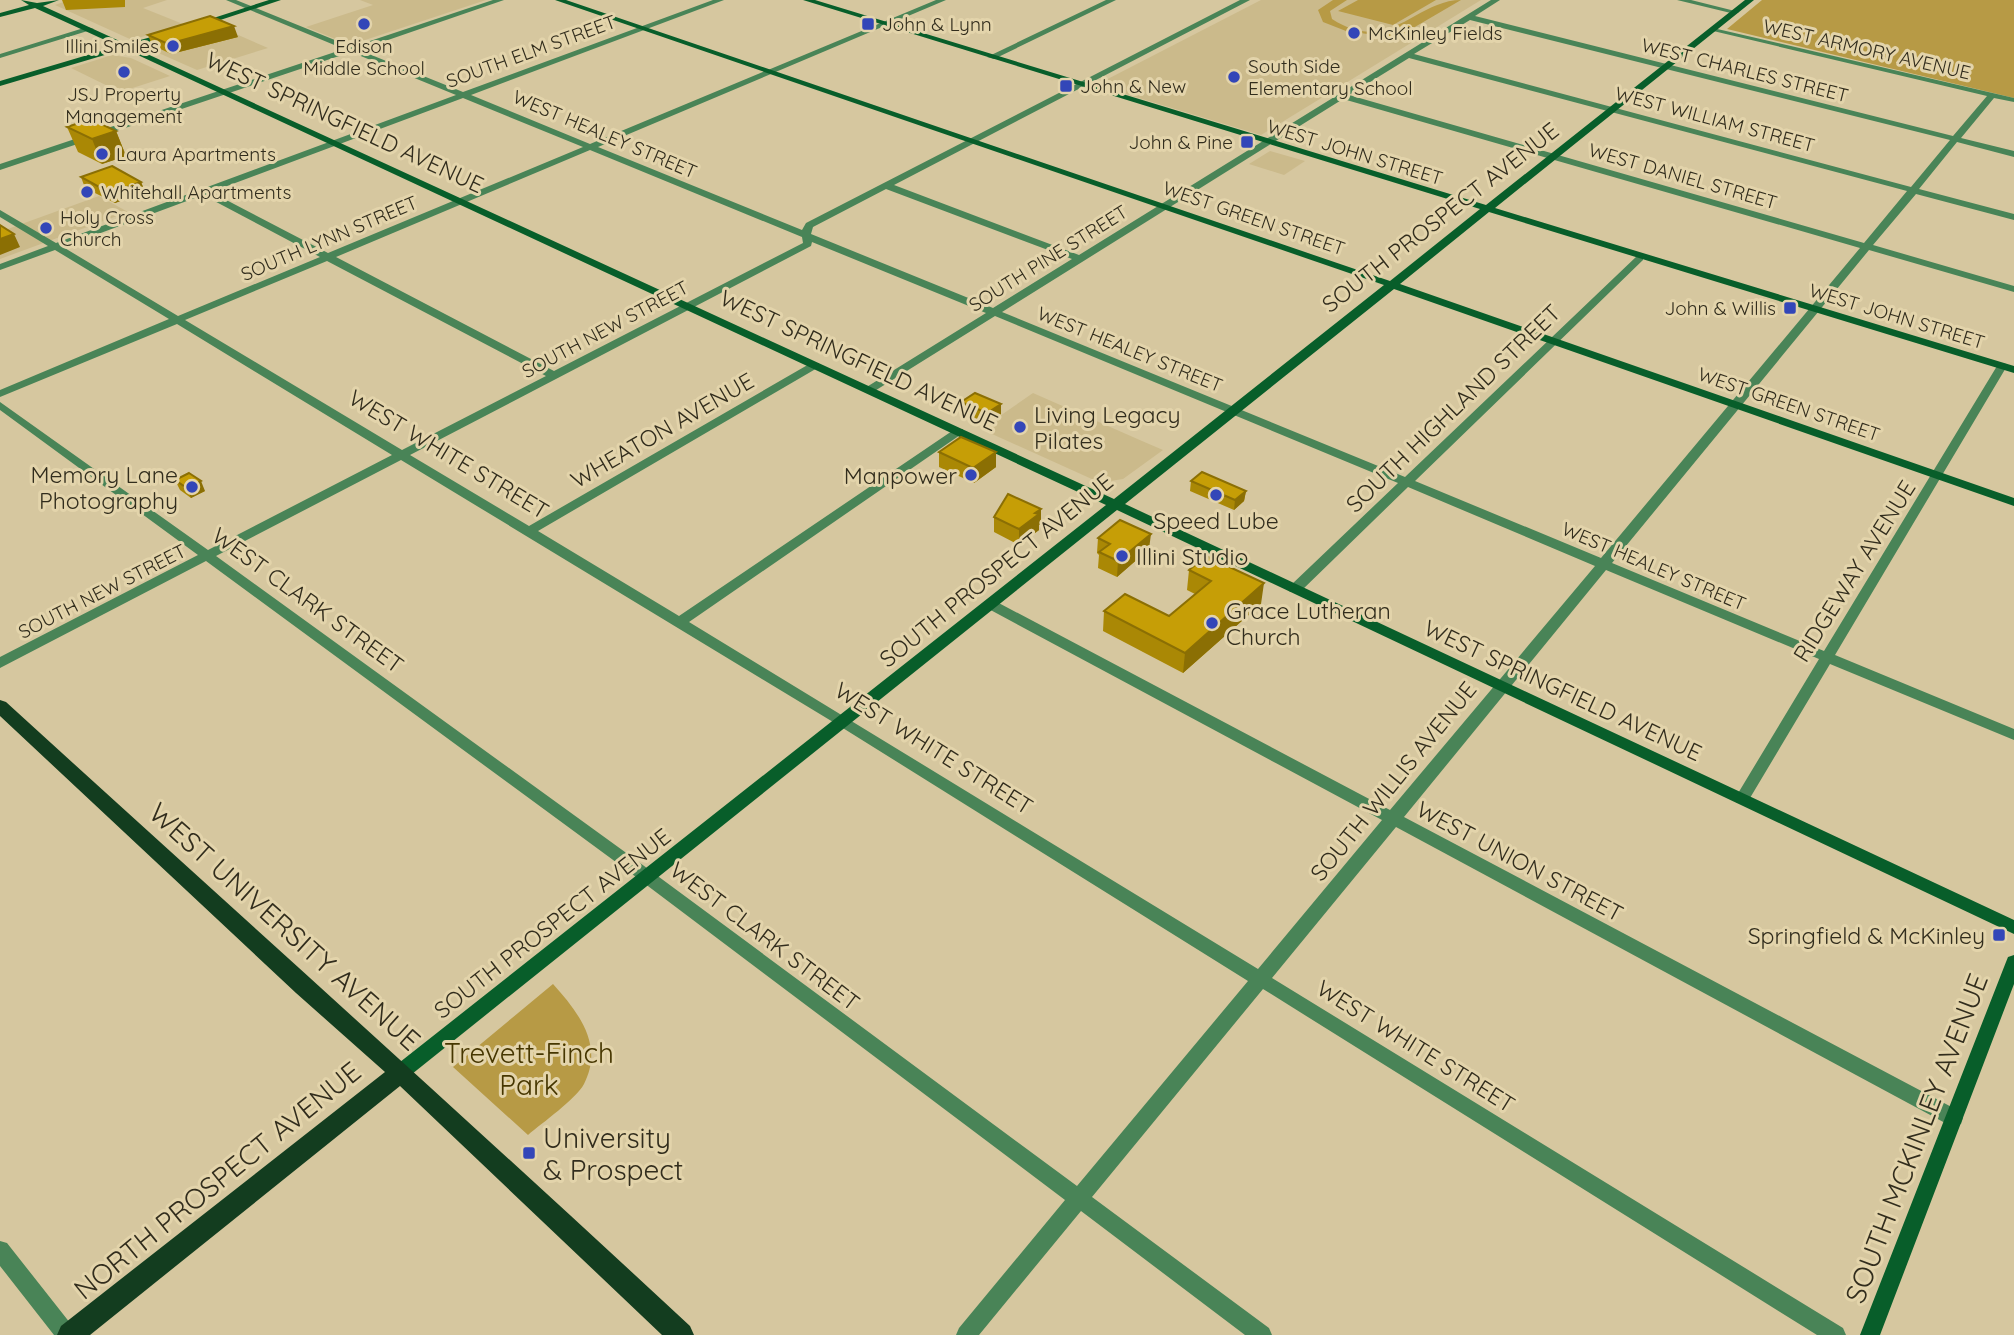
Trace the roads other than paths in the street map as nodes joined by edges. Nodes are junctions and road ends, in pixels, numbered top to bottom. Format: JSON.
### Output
{"nodes":[{"id":1,"x":25,"y":0,"type":"edge"},
{"id":2,"x":55,"y":0,"type":"edge"},
{"id":3,"x":230,"y":0,"type":"edge"},
{"id":4,"x":277,"y":0,"type":"edge"},
{"id":5,"x":500,"y":0,"type":"edge"},
{"id":6,"x":559,"y":0,"type":"edge"},
{"id":7,"x":719,"y":0,"type":"edge"},
{"id":8,"x":807,"y":0,"type":"edge"},
{"id":9,"x":942,"y":0,"type":"edge"},
{"id":10,"x":1112,"y":0,"type":"edge"},
{"id":11,"x":1247,"y":0,"type":"edge"},
{"id":12,"x":1496,"y":0,"type":"edge"},
{"id":13,"x":1681,"y":0,"type":"edge"},
{"id":14,"x":1750,"y":0,"type":"edge"},
{"id":15,"x":37,"y":5,"type":"junction"},
{"id":16,"x":250,"y":8,"type":"junction"},
{"id":17,"x":1735,"y":12,"type":"junction"},
{"id":18,"x":0,"y":15,"type":"edge"},
{"id":19,"x":1468,"y":17,"type":"junction"},
{"id":20,"x":885,"y":24,"type":"junction"},
{"id":21,"x":188,"y":27,"type":"edge"},
{"id":22,"x":642,"y":28,"type":"junction"},
{"id":23,"x":90,"y":29,"type":"junction"},
{"id":24,"x":178,"y":30,"type":"edge"},
{"id":25,"x":1713,"y":30,"type":"junction"},
{"id":26,"x":125,"y":46,"type":"junction"},
{"id":27,"x":352,"y":50,"type":"junction"},
{"id":28,"x":1407,"y":55,"type":"junction"},
{"id":29,"x":0,"y":56,"type":"edge"},
{"id":30,"x":991,"y":57,"type":"junction"},
{"id":31,"x":1666,"y":67,"type":"junction"},
{"id":32,"x":770,"y":71,"type":"junction"},
{"id":33,"x":0,"y":84,"type":"edge"},
{"id":34,"x":1080,"y":85,"type":"junction"},
{"id":35,"x":225,"y":92,"type":"junction"},
{"id":36,"x":1992,"y":94,"type":"junction"},
{"id":37,"x":464,"y":95,"type":"junction"},
{"id":38,"x":1342,"y":96,"type":"junction"},
{"id":39,"x":2014,"y":100,"type":"edge"},
{"id":40,"x":1612,"y":109,"type":"junction"},
{"id":41,"x":973,"y":139,"type":"junction"},
{"id":42,"x":1955,"y":139,"type":"junction"},
{"id":43,"x":335,"y":143,"type":"junction"},
{"id":44,"x":1267,"y":143,"type":"junction"},
{"id":45,"x":592,"y":147,"type":"junction"},
{"id":46,"x":2014,"y":154,"type":"edge"},
{"id":47,"x":1553,"y":156,"type":"junction"},
{"id":48,"x":0,"y":167,"type":"edge"},
{"id":49,"x":885,"y":185,"type":"junction"},
{"id":50,"x":1913,"y":190,"type":"junction"},
{"id":51,"x":204,"y":191,"type":"junction"},
{"id":52,"x":462,"y":201,"type":"junction"},
{"id":53,"x":1164,"y":205,"type":"junction"},
{"id":54,"x":1485,"y":210,"type":"junction"},
{"id":55,"x":0,"y":213,"type":"edge"},
{"id":56,"x":2014,"y":217,"type":"edge"},
{"id":57,"x":806,"y":236,"type":"junction"},
{"id":58,"x":57,"y":246,"type":"junction"},
{"id":59,"x":1866,"y":247,"type":"junction"},
{"id":60,"x":329,"y":257,"type":"junction"},
{"id":61,"x":1640,"y":258,"type":"junction"},
{"id":62,"x":1080,"y":259,"type":"junction"},
{"id":63,"x":0,"y":267,"type":"edge"},
{"id":64,"x":1392,"y":284,"type":"junction"},
{"id":65,"x":2014,"y":289,"type":"edge"},
{"id":66,"x":687,"y":305,"type":"junction"},
{"id":67,"x":1814,"y":309,"type":"junction"},
{"id":68,"x":995,"y":313,"type":"junction"},
{"id":69,"x":180,"y":319,"type":"junction"},
{"id":70,"x":1553,"y":340,"type":"junction"},
{"id":71,"x":815,"y":365,"type":"junction"},
{"id":72,"x":2008,"y":368,"type":"edge"},
{"id":73,"x":555,"y":376,"type":"junction"},
{"id":74,"x":869,"y":390,"type":"junction"},
{"id":75,"x":0,"y":394,"type":"edge"},
{"id":76,"x":1734,"y":403,"type":"junction"},
{"id":77,"x":0,"y":405,"type":"edge"},
{"id":78,"x":1234,"y":410,"type":"junction"},
{"id":79,"x":959,"y":431,"type":"junction"},
{"id":80,"x":403,"y":454,"type":"junction"},
{"id":81,"x":1938,"y":475,"type":"junction"},
{"id":82,"x":1406,"y":482,"type":"junction"},
{"id":83,"x":2014,"y":502,"type":"edge"},
{"id":84,"x":1115,"y":504,"type":"junction"},
{"id":85,"x":529,"y":531,"type":"junction"},
{"id":86,"x":209,"y":555,"type":"junction"},
{"id":87,"x":1601,"y":563,"type":"junction"},
{"id":88,"x":1295,"y":589,"type":"junction"},
{"id":89,"x":990,"y":604,"type":"junction"},
{"id":90,"x":680,"y":622,"type":"junction"},
{"id":91,"x":1825,"y":656,"type":"junction"},
{"id":92,"x":0,"y":663,"type":"edge"},
{"id":93,"x":1501,"y":685,"type":"junction"},
{"id":94,"x":0,"y":706,"type":"edge"},
{"id":95,"x":843,"y":720,"type":"junction"},
{"id":96,"x":2014,"y":735,"type":"edge"},
{"id":97,"x":1742,"y":799,"type":"junction"},
{"id":98,"x":1392,"y":819,"type":"junction"},
{"id":99,"x":647,"y":876,"type":"junction"},
{"id":100,"x":2014,"y":927,"type":"edge"},
{"id":101,"x":2014,"y":962,"type":"edge"},
{"id":102,"x":1260,"y":978,"type":"junction"},
{"id":103,"x":401,"y":1072,"type":"junction"},
{"id":104,"x":1954,"y":1118,"type":"junction"},
{"id":105,"x":1079,"y":1198,"type":"junction"},
{"id":106,"x":0,"y":1250,"type":"edge"},
{"id":107,"x":69,"y":1335,"type":"edge"},
{"id":108,"x":681,"y":1335,"type":"edge"},
{"id":109,"x":966,"y":1335,"type":"edge"},
{"id":110,"x":1262,"y":1335,"type":"edge"},
{"id":111,"x":1836,"y":1335,"type":"edge"},
{"id":112,"x":1870,"y":1335,"type":"edge"}],
"edges":[{"from":1,"to":15,"type":"main road","name":"WEST SPRINGFIELD AVENUE"},
{"from":2,"to":15,"type":"main road"},
{"from":3,"to":16,"type":"street","name":"WEST HEALEY STREET"},
{"from":4,"to":16,"type":"main road"},
{"from":5,"to":27,"type":"street"},
{"from":6,"to":22,"type":"main road","name":"WEST GREEN STREET"},
{"from":7,"to":22,"type":"street","name":"SOUTH ELM STREET"},
{"from":8,"to":20,"type":"main road","name":"WEST JOHN STREET"},
{"from":9,"to":20,"type":"street","name":"SOUTH LYNN STREET"},
{"from":10,"to":30,"type":"street"},
{"from":11,"to":34,"type":"street","name":"SOUTH NEW STREET"},
{"from":12,"to":19,"type":"street","name":"SOUTH PINE STREET"},
{"from":13,"to":17,"type":"street"},
{"from":14,"to":17,"type":"main road","name":"SOUTH PROSPECT AVENUE"},
{"from":15,"to":18,"type":"main road"},
{"from":15,"to":23,"type":"main road","name":"WEST SPRINGFIELD AVENUE"},
{"from":16,"to":21,"type":"main road"},
{"from":16,"to":27,"type":"street","name":"WEST HEALEY STREET"},
{"from":17,"to":25,"type":"main road","name":"SOUTH PROSPECT AVENUE"},
{"from":19,"to":28,"type":"street","name":"SOUTH PINE STREET"},
{"from":19,"to":31,"type":"street","name":"WEST CHARLES STREET"},
{"from":20,"to":30,"type":"main road","name":"WEST JOHN STREET"},
{"from":20,"to":32,"type":"street","name":"SOUTH LYNN STREET"},
{"from":22,"to":32,"type":"main road","name":"WEST GREEN STREET"},
{"from":22,"to":37,"type":"street","name":"SOUTH ELM STREET"},
{"from":23,"to":26,"type":"main road","name":"WEST SPRINGFIELD AVENUE"},
{"from":23,"to":29,"type":"street"},
{"from":24,"to":26,"type":"main road"},
{"from":25,"to":31,"type":"main road","name":"SOUTH PROSPECT AVENUE"},
{"from":25,"to":36,"type":"street","name":"WEST ARMORY AVENUE"},
{"from":26,"to":33,"type":"main road"},
{"from":26,"to":35,"type":"main road","name":"WEST SPRINGFIELD AVENUE"},
{"from":27,"to":35,"type":"street"},
{"from":27,"to":37,"type":"street","name":"WEST HEALEY STREET"},
{"from":28,"to":38,"type":"street","name":"SOUTH PINE STREET"},
{"from":28,"to":40,"type":"street","name":"WEST WILLIAM STREET"},
{"from":30,"to":34,"type":"main road","name":"WEST JOHN STREET"},
{"from":31,"to":40,"type":"main road","name":"SOUTH PROSPECT AVENUE"},
{"from":31,"to":42,"type":"street","name":"WEST CHARLES STREET"},
{"from":32,"to":41,"type":"main road","name":"WEST GREEN STREET"},
{"from":32,"to":45,"type":"street","name":"SOUTH LYNN STREET"},
{"from":34,"to":41,"type":"street","name":"SOUTH NEW STREET"},
{"from":34,"to":44,"type":"main road","name":"WEST JOHN STREET"},
{"from":35,"to":43,"type":"main road","name":"WEST SPRINGFIELD AVENUE"},
{"from":35,"to":48,"type":"street"},
{"from":36,"to":39,"type":"street","name":"WEST ARMORY AVENUE"},
{"from":36,"to":42,"type":"street","name":"SOUTH WILLIS AVENUE"},
{"from":37,"to":43,"type":"street","name":"SOUTH ELM STREET"},
{"from":37,"to":45,"type":"street","name":"WEST HEALEY STREET"},
{"from":38,"to":44,"type":"street","name":"SOUTH PINE STREET"},
{"from":38,"to":47,"type":"street","name":"WEST DANIEL STREET"},
{"from":40,"to":47,"type":"main road","name":"SOUTH PROSPECT AVENUE"},
{"from":40,"to":50,"type":"street","name":"WEST WILLIAM STREET"},
{"from":41,"to":49,"type":"street","name":"SOUTH NEW STREET"},
{"from":41,"to":53,"type":"main road","name":"WEST GREEN STREET"},
{"from":42,"to":46,"type":"street","name":"WEST CHARLES STREET"},
{"from":42,"to":50,"type":"street","name":"SOUTH WILLIS AVENUE"},
{"from":43,"to":51,"type":"street","name":"SOUTH ELM STREET"},
{"from":43,"to":52,"type":"main road","name":"WEST SPRINGFIELD AVENUE"},
{"from":44,"to":53,"type":"street","name":"SOUTH PINE STREET"},
{"from":44,"to":54,"type":"main road","name":"WEST JOHN STREET"},
{"from":45,"to":52,"type":"street","name":"SOUTH LYNN STREET"},
{"from":45,"to":57,"type":"street","name":"WEST HEALEY STREET"},
{"from":47,"to":54,"type":"main road","name":"SOUTH PROSPECT AVENUE"},
{"from":47,"to":59,"type":"street","name":"WEST DANIEL STREET"},
{"from":49,"to":57,"type":"street","name":"SOUTH NEW STREET"},
{"from":49,"to":62,"type":"street"},
{"from":50,"to":56,"type":"street","name":"WEST WILLIAM STREET"},
{"from":50,"to":59,"type":"street","name":"SOUTH WILLIS AVENUE"},
{"from":51,"to":58,"type":"street","name":"SOUTH ELM STREET"},
{"from":51,"to":60,"type":"street"},
{"from":52,"to":60,"type":"street","name":"SOUTH LYNN STREET"},
{"from":52,"to":66,"type":"main road","name":"WEST SPRINGFIELD AVENUE"},
{"from":53,"to":62,"type":"street","name":"SOUTH PINE STREET"},
{"from":53,"to":64,"type":"main road","name":"WEST GREEN STREET"},
{"from":54,"to":61,"type":"main road","name":"WEST JOHN STREET"},
{"from":54,"to":64,"type":"main road","name":"SOUTH PROSPECT AVENUE"},
{"from":55,"to":58,"type":"street","name":"WEST WHITE STREET"},
{"from":57,"to":66,"type":"street","name":"SOUTH NEW STREET"},
{"from":57,"to":68,"type":"street","name":"WEST HEALEY STREET"},
{"from":58,"to":63,"type":"street","name":"SOUTH ELM STREET"},
{"from":58,"to":69,"type":"street","name":"WEST WHITE STREET"},
{"from":59,"to":65,"type":"street","name":"WEST DANIEL STREET"},
{"from":59,"to":67,"type":"street","name":"SOUTH WILLIS AVENUE"},
{"from":60,"to":69,"type":"street","name":"SOUTH LYNN STREET"},
{"from":60,"to":73,"type":"street"},
{"from":61,"to":67,"type":"main road","name":"WEST JOHN STREET"},
{"from":61,"to":70,"type":"street","name":"SOUTH HIGHLAND STREET"},
{"from":62,"to":68,"type":"street","name":"SOUTH PINE STREET"},
{"from":64,"to":70,"type":"main road","name":"WEST GREEN STREET"},
{"from":64,"to":78,"type":"main road","name":"SOUTH PROSPECT AVENUE"},
{"from":66,"to":71,"type":"main road","name":"WEST SPRINGFIELD AVENUE"},
{"from":66,"to":73,"type":"street","name":"SOUTH NEW STREET"},
{"from":67,"to":72,"type":"main road","name":"WEST JOHN STREET"},
{"from":67,"to":76,"type":"street","name":"SOUTH WILLIS AVENUE"},
{"from":68,"to":74,"type":"street","name":"SOUTH PINE STREET"},
{"from":68,"to":78,"type":"street","name":"WEST HEALEY STREET"},
{"from":69,"to":75,"type":"street","name":"SOUTH LYNN STREET"},
{"from":69,"to":80,"type":"street","name":"WEST WHITE STREET"},
{"from":70,"to":76,"type":"main road","name":"WEST GREEN STREET"},
{"from":70,"to":82,"type":"street","name":"SOUTH HIGHLAND STREET"},
{"from":71,"to":74,"type":"main road","name":"WEST SPRINGFIELD AVENUE"},
{"from":71,"to":85,"type":"street","name":"WHEATON AVENUE"},
{"from":72,"to":81,"type":"street","name":"RIDGEWAY AVENUE"},
{"from":73,"to":80,"type":"street","name":"SOUTH NEW STREET"},
{"from":74,"to":79,"type":"main road","name":"WEST SPRINGFIELD AVENUE"},
{"from":76,"to":81,"type":"main road","name":"WEST GREEN STREET"},
{"from":76,"to":87,"type":"street","name":"SOUTH WILLIS AVENUE"},
{"from":77,"to":86,"type":"street","name":"WEST CLARK STREET"},
{"from":78,"to":82,"type":"street","name":"WEST HEALEY STREET"},
{"from":78,"to":84,"type":"main road","name":"SOUTH PROSPECT AVENUE"},
{"from":79,"to":84,"type":"main road","name":"WEST SPRINGFIELD AVENUE"},
{"from":79,"to":90,"type":"street"},
{"from":80,"to":85,"type":"street","name":"WEST WHITE STREET"},
{"from":80,"to":86,"type":"street","name":"SOUTH NEW STREET"},
{"from":81,"to":83,"type":"main road","name":"WEST GREEN STREET"},
{"from":81,"to":91,"type":"street","name":"RIDGEWAY AVENUE"},
{"from":82,"to":87,"type":"street","name":"WEST HEALEY STREET"},
{"from":82,"to":88,"type":"street","name":"SOUTH HIGHLAND STREET"},
{"from":84,"to":88,"type":"main road","name":"WEST SPRINGFIELD AVENUE"},
{"from":84,"to":89,"type":"main road","name":"SOUTH PROSPECT AVENUE"},
{"from":85,"to":90,"type":"street","name":"WEST WHITE STREET"},
{"from":86,"to":92,"type":"street","name":"SOUTH NEW STREET"},
{"from":86,"to":99,"type":"street","name":"WEST CLARK STREET"},
{"from":87,"to":91,"type":"street","name":"WEST HEALEY STREET"},
{"from":87,"to":93,"type":"street","name":"SOUTH WILLIS AVENUE"},
{"from":88,"to":93,"type":"main road","name":"WEST SPRINGFIELD AVENUE"},
{"from":89,"to":95,"type":"main road","name":"SOUTH PROSPECT AVENUE"},
{"from":89,"to":98,"type":"street","name":"WEST UNION STREET"},
{"from":90,"to":95,"type":"street","name":"WEST WHITE STREET"},
{"from":91,"to":96,"type":"street","name":"WEST HEALEY STREET"},
{"from":91,"to":97,"type":"street","name":"RIDGEWAY AVENUE"},
{"from":93,"to":97,"type":"main road","name":"WEST SPRINGFIELD AVENUE"},
{"from":93,"to":98,"type":"street","name":"SOUTH WILLIS AVENUE"},
{"from":94,"to":103,"type":"main road","name":"WEST UNIVERSITY AVENUE"},
{"from":95,"to":99,"type":"main road","name":"SOUTH PROSPECT AVENUE"},
{"from":95,"to":102,"type":"street","name":"WEST WHITE STREET"},
{"from":97,"to":100,"type":"main road","name":"WEST SPRINGFIELD AVENUE"},
{"from":98,"to":102,"type":"street","name":"SOUTH WILLIS AVENUE"},
{"from":98,"to":104,"type":"street","name":"WEST UNION STREET"},
{"from":99,"to":103,"type":"main road","name":"SOUTH PROSPECT AVENUE"},
{"from":99,"to":105,"type":"street","name":"WEST CLARK STREET"},
{"from":101,"to":104,"type":"main road","name":"SOUTH MCKINLEY AVENUE"},
{"from":102,"to":105,"type":"street","name":"SOUTH WILLIS AVENUE"},
{"from":102,"to":111,"type":"street","name":"WEST WHITE STREET"},
{"from":103,"to":107,"type":"main road","name":"NORTH PROSPECT AVENUE"},
{"from":103,"to":108,"type":"main road","name":"WEST UNIVERSITY AVENUE"},
{"from":104,"to":112,"type":"main road","name":"SOUTH MCKINLEY AVENUE"},
{"from":105,"to":109,"type":"street","name":"SOUTH WILLIS AVENUE"},
{"from":105,"to":110,"type":"street","name":"WEST CLARK STREET"},
{"from":106,"to":107,"type":"street"}]}
